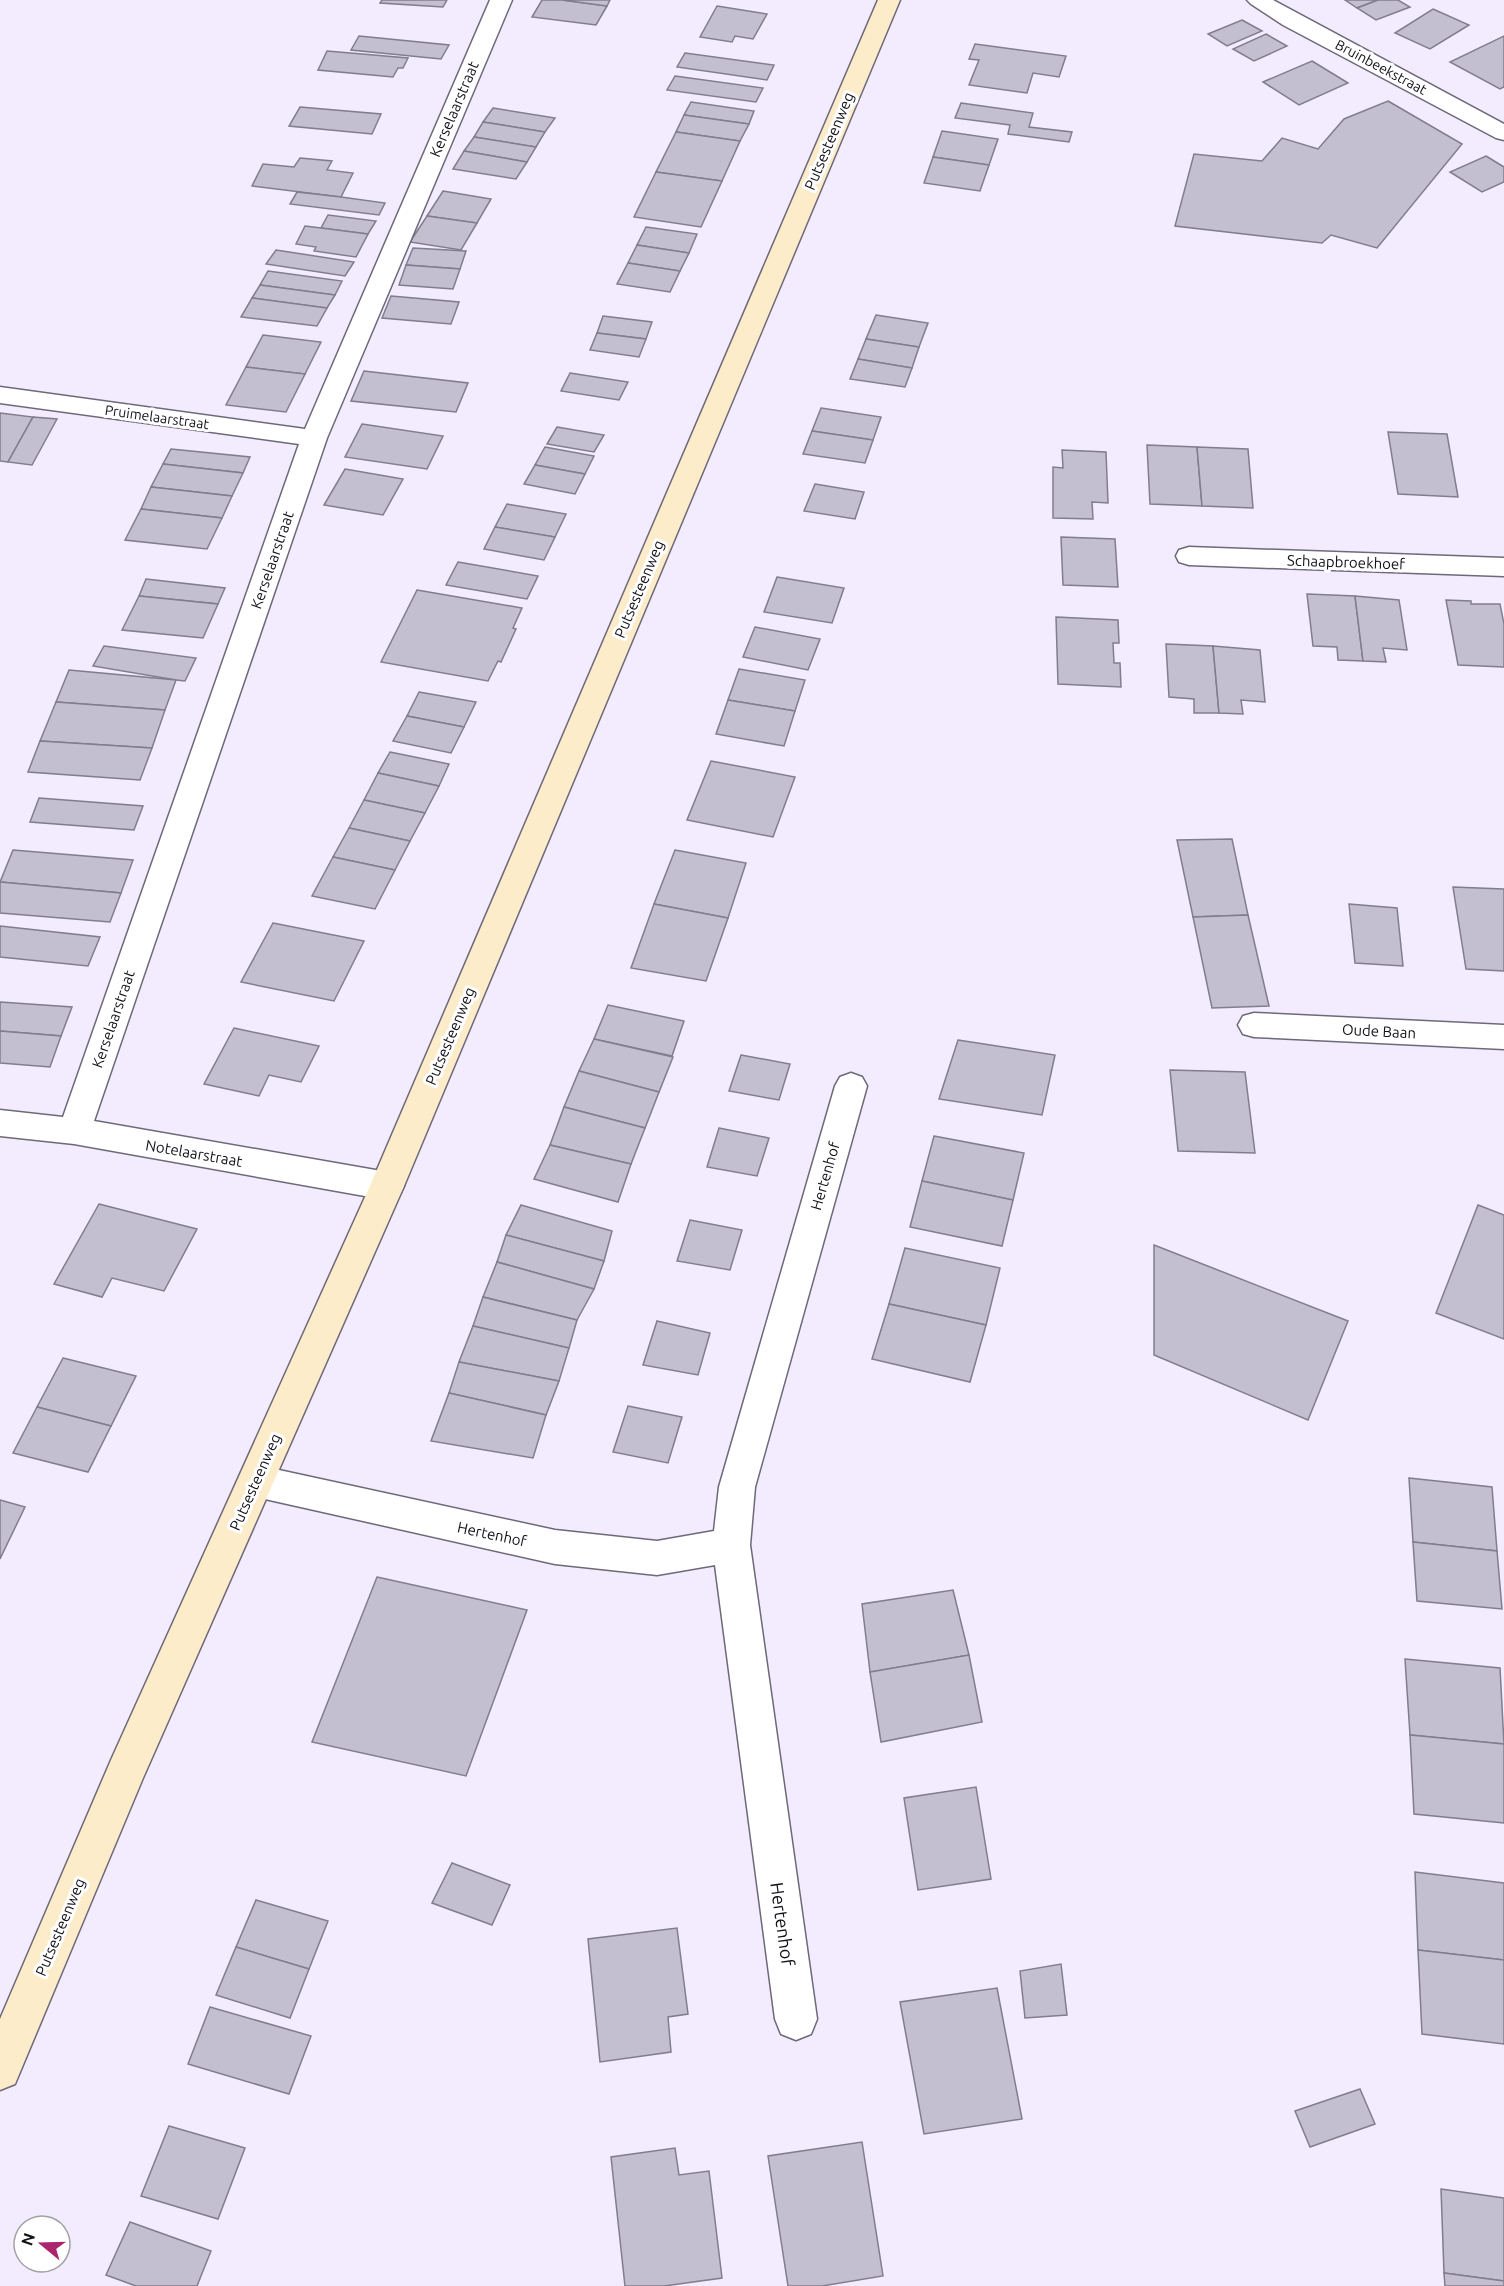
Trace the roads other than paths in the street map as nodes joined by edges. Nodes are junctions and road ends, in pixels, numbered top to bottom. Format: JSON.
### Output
{"nodes":[{"id":1,"x":501,"y":0,"type":"edge"},
{"id":2,"x":890,"y":0,"type":"edge"},
{"id":3,"x":1258,"y":0,"type":"edge"},
{"id":4,"x":1504,"y":132,"type":"edge"},
{"id":5,"x":0,"y":395,"type":"edge"},
{"id":6,"x":314,"y":438,"type":"junction"},
{"id":7,"x":1189,"y":556,"type":"dead end"},
{"id":8,"x":1504,"y":567,"type":"edge"},
{"id":9,"x":1254,"y":1024,"type":"dead end"},
{"id":10,"x":1504,"y":1037,"type":"edge"},
{"id":11,"x":850,"y":1086,"type":"dead end"},
{"id":12,"x":0,"y":1123,"type":"edge"},
{"id":13,"x":74,"y":1131,"type":"junction"},
{"id":14,"x":387,"y":1186,"type":"junction"},
{"id":15,"x":256,"y":1482,"type":"junction"},
{"id":16,"x":731,"y":1545,"type":"junction"},
{"id":17,"x":796,"y":2019,"type":"dead end"},
{"id":18,"x":0,"y":2069,"type":"edge"}],
"edges":[{"from":1,"to":6,"type":"street","name":"Kerselaarstraat"},
{"from":2,"to":14,"type":"main road","name":"Putsesteenweg"},
{"from":3,"to":4,"type":"street","name":"Bruinbeekstraat"},
{"from":5,"to":6,"type":"street","name":"Pruimelaarstraat"},
{"from":6,"to":13,"type":"street","name":"Kerselaarstraat"},
{"from":7,"to":8,"type":"street","name":"Schaapbroekhoef"},
{"from":9,"to":10,"type":"street","name":"Oude Baan"},
{"from":11,"to":16,"type":"street","name":"Hertenhof"},
{"from":12,"to":13,"type":"street","name":"Notelaarstraat"},
{"from":13,"to":14,"type":"street","name":"Notelaarstraat"},
{"from":14,"to":15,"type":"main road","name":"Putsesteenweg"},
{"from":15,"to":16,"type":"street","name":"Hertenhof"},
{"from":15,"to":18,"type":"main road","name":"Putsesteenweg"},
{"from":16,"to":17,"type":"street","name":"Hertenhof"}]}
